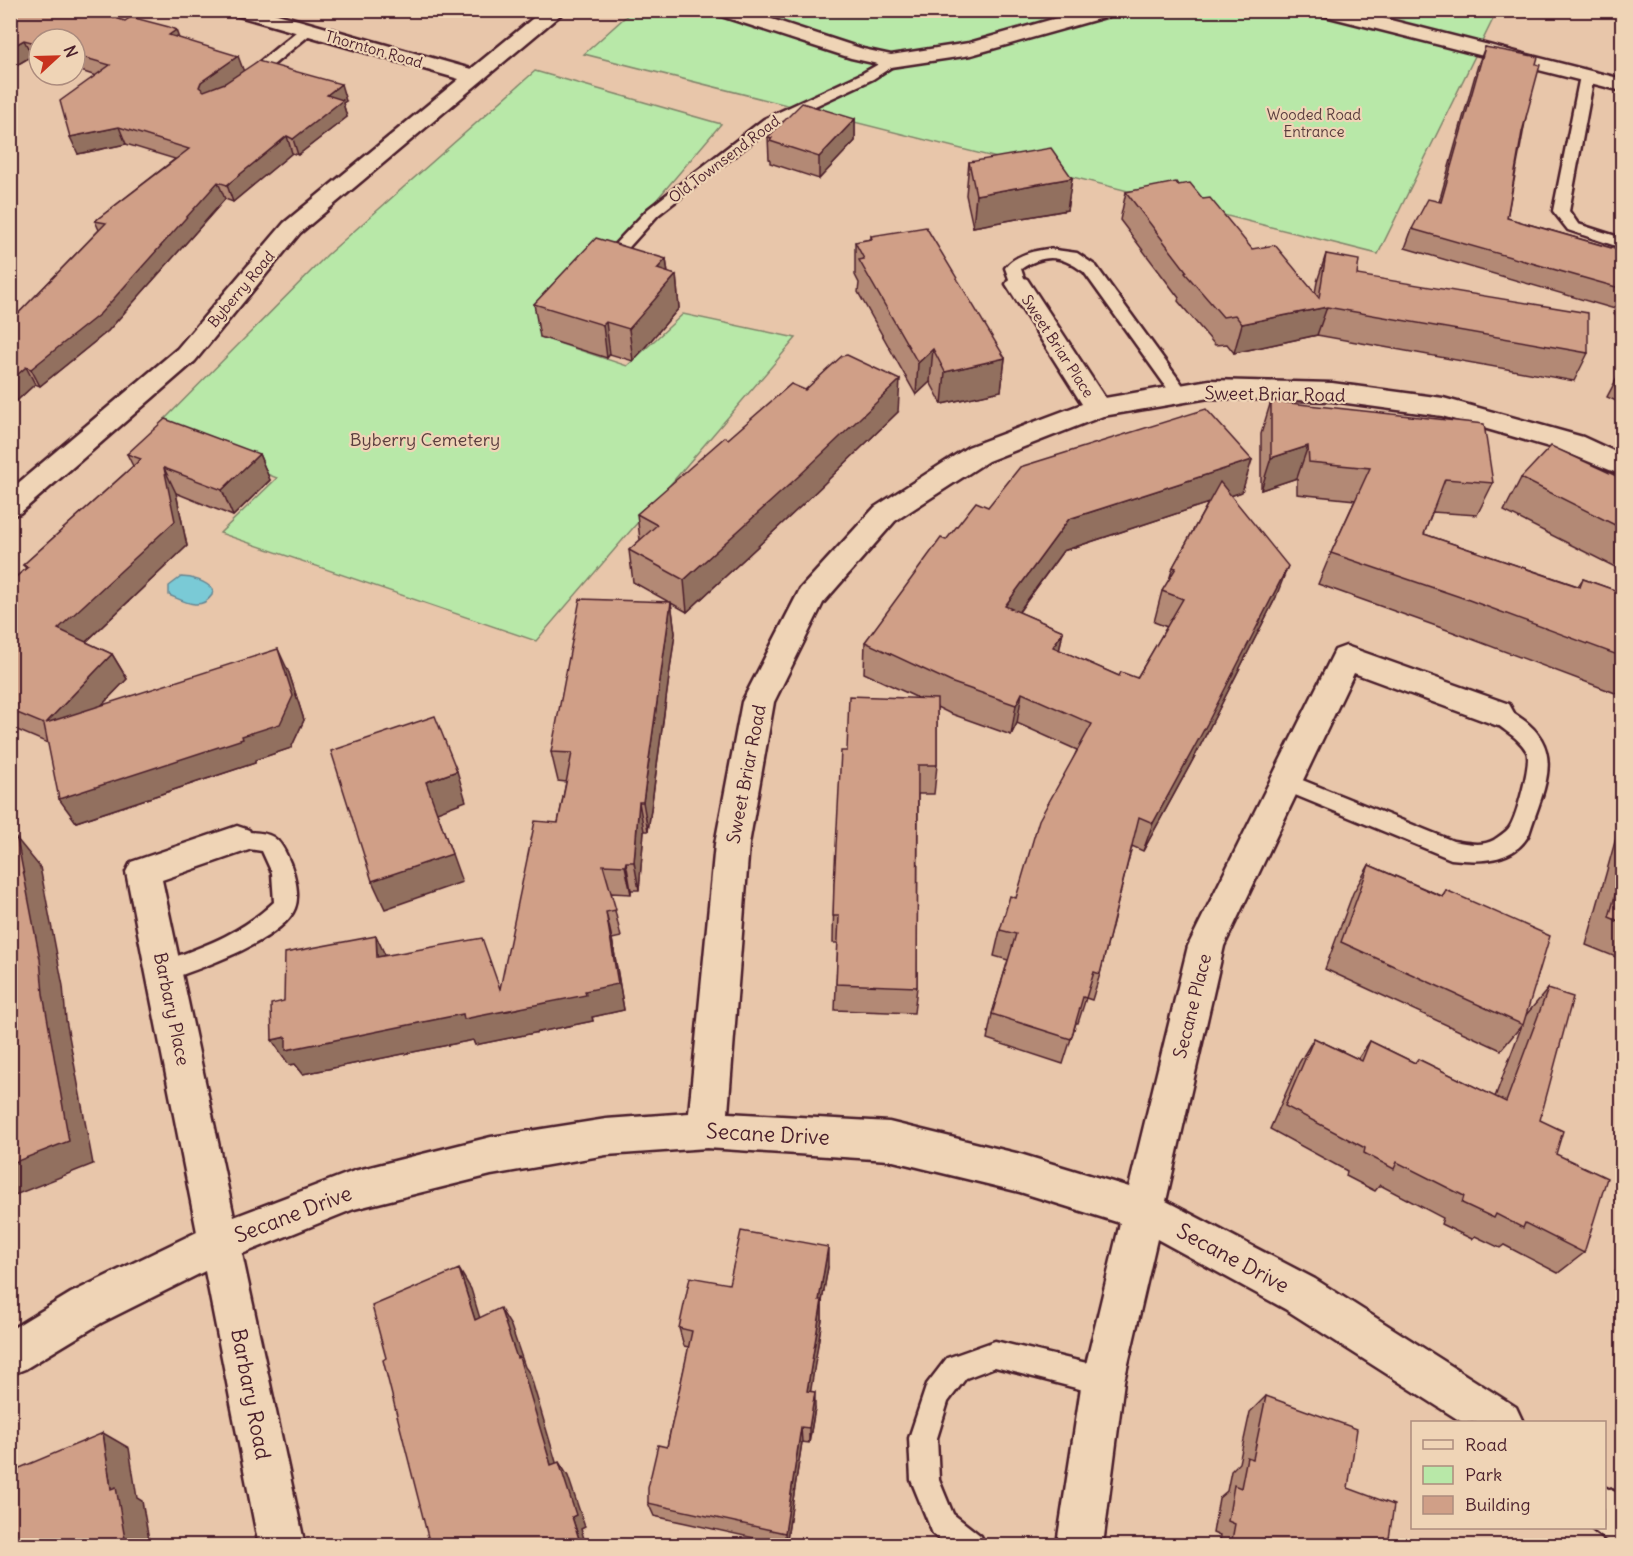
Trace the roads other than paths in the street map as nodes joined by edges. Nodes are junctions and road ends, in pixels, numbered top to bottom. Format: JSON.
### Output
{"nodes":[{"id":1,"x":239,"y":10,"type":"edge"},
{"id":2,"x":556,"y":10,"type":"edge"},
{"id":3,"x":722,"y":10,"type":"edge"},
{"id":4,"x":1109,"y":10,"type":"edge"},
{"id":5,"x":1324,"y":10,"type":"edge"},
{"id":6,"x":307,"y":30,"type":"junction"},
{"id":7,"x":891,"y":61,"type":"junction"},
{"id":8,"x":1587,"y":76,"type":"junction"},
{"id":9,"x":475,"y":77,"type":"junction"},
{"id":10,"x":1623,"y":85,"type":"edge"},
{"id":11,"x":232,"y":90,"type":"edge"},
{"id":12,"x":1623,"y":243,"type":"edge"},
{"id":13,"x":606,"y":263,"type":"edge"},
{"id":14,"x":1018,"y":284,"type":"joint"},
{"id":15,"x":1181,"y":395,"type":"junction"},
{"id":16,"x":1098,"y":408,"type":"junction"},
{"id":17,"x":1623,"y":466,"type":"edge"},
{"id":18,"x":10,"y":506,"type":"edge"},
{"id":19,"x":1498,"y":713,"type":"joint"},
{"id":20,"x":1285,"y":782,"type":"junction"},
{"id":21,"x":237,"y":840,"type":"joint"},
{"id":22,"x":164,"y":971,"type":"junction"},
{"id":23,"x":707,"y":1130,"type":"junction"},
{"id":24,"x":1142,"y":1210,"type":"junction"},
{"id":25,"x":221,"y":1242,"type":"junction"},
{"id":26,"x":10,"y":1353,"type":"edge"},
{"id":27,"x":1103,"y":1381,"type":"junction"},
{"id":28,"x":1500,"y":1421,"type":"edge"},
{"id":29,"x":1606,"y":1510,"type":"edge"},
{"id":30,"x":1623,"y":1524,"type":"edge"},
{"id":31,"x":1078,"y":1541,"type":"edge"},
{"id":32,"x":282,"y":1545,"type":"edge"},
{"id":33,"x":971,"y":1545,"type":"edge"}],
"edges":[{"from":1,"to":6,"type":"street","name":"Thornton Road"},
{"from":2,"to":9,"type":"street","name":"Byberry Road"},
{"from":3,"to":7,"type":"street","name":"Old Townsend Road"},
{"from":4,"to":7,"type":"street","name":"Old Townsend Road"},
{"from":5,"to":8,"type":"street"},
{"from":6,"to":9,"type":"street","name":"Thornton Road"},
{"from":6,"to":11,"type":"lane"},
{"from":7,"to":13,"type":"lane","name":"Old Townsend Road"},
{"from":8,"to":10,"type":"street"},
{"from":8,"to":12,"type":"lane"},
{"from":9,"to":18,"type":"street","name":"Byberry Road"},
{"from":14,"to":15,"type":"lane"},
{"from":14,"to":16,"type":"street","name":"Sweet Briar Place"},
{"from":15,"to":16,"type":"street","name":"Sweet Briar Road"},
{"from":15,"to":17,"type":"street","name":"Sweet Briar Road"},
{"from":16,"to":23,"type":"street","name":"Sweet Briar Road"},
{"from":19,"to":20,"type":"street","name":"Secane Place"},
{"from":19,"to":20,"type":"lane"},
{"from":20,"to":24,"type":"street","name":"Secane Place"},
{"from":21,"to":22,"type":"street","name":"Barbary Place"},
{"from":21,"to":22,"type":"lane"},
{"from":22,"to":25,"type":"street","name":"Barbary Place"},
{"from":23,"to":24,"type":"street","name":"Secane Drive"},
{"from":23,"to":25,"type":"street","name":"Secane Drive"},
{"from":24,"to":27,"type":"street","name":"Secane Place"},
{"from":24,"to":28,"type":"street","name":"Secane Drive"},
{"from":25,"to":26,"type":"street","name":"Secane Drive"},
{"from":25,"to":32,"type":"street","name":"Barbary Road"},
{"from":27,"to":31,"type":"street","name":"Secane Place"},
{"from":27,"to":33,"type":"lane"},
{"from":29,"to":30,"type":"street"}]}
